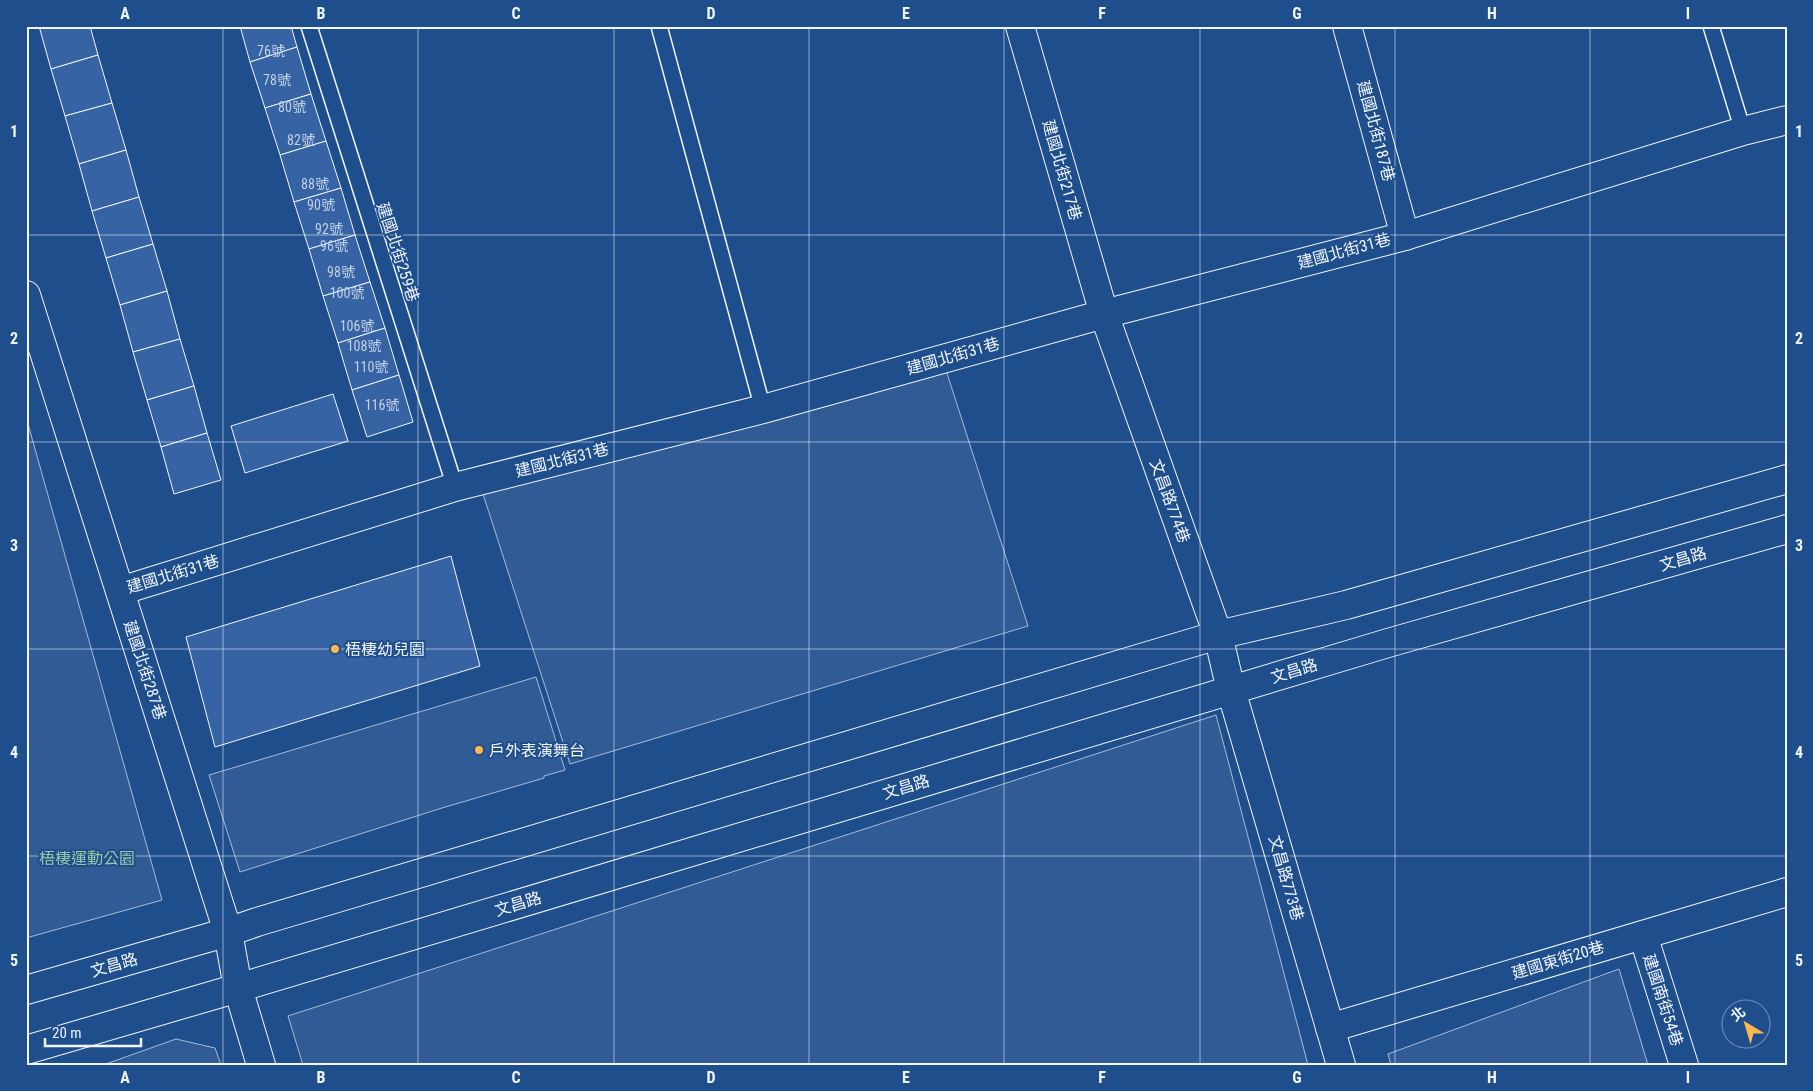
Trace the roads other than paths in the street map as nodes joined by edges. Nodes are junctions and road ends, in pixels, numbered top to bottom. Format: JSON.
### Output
{"nodes":[{"id":1,"x":309,"y":26,"type":"edge"},
{"id":2,"x":659,"y":26,"type":"edge"},
{"id":3,"x":1020,"y":26,"type":"edge"},
{"id":4,"x":1348,"y":26,"type":"edge"},
{"id":5,"x":1711,"y":26,"type":"edge"},
{"id":6,"x":1787,"y":120,"type":"edge"},
{"id":7,"x":1743,"y":131,"type":"junction"},
{"id":8,"x":1405,"y":236,"type":"junction"},
{"id":9,"x":26,"y":295,"type":"edge"},
{"id":10,"x":1104,"y":314,"type":"junction"},
{"id":11,"x":763,"y":410,"type":"junction"},
{"id":12,"x":1787,"y":479,"type":"edge"},
{"id":13,"x":455,"y":488,"type":"junction"},
{"id":14,"x":1787,"y":529,"type":"edge"},
{"id":15,"x":120,"y":591,"type":"junction"},
{"id":16,"x":1218,"y":635,"type":"junction"},
{"id":17,"x":1231,"y":690,"type":"junction"},
{"id":18,"x":1787,"y":892,"type":"edge"},
{"id":19,"x":228,"y":932,"type":"junction"},
{"id":20,"x":1643,"y":935,"type":"junction"},
{"id":21,"x":238,"y":988,"type":"junction"},
{"id":22,"x":26,"y":990,"type":"edge"},
{"id":23,"x":1330,"y":1028,"type":"junction"},
{"id":24,"x":26,"y":1050,"type":"edge"},
{"id":25,"x":261,"y":1065,"type":"edge"},
{"id":26,"x":1341,"y":1065,"type":"edge"},
{"id":27,"x":1684,"y":1065,"type":"edge"}],
"edges":[{"from":1,"to":13,"type":"lane","name":"建國北街259巷"},
{"from":2,"to":11,"type":"lane"},
{"from":3,"to":10,"type":"street","name":"建國北街217巷"},
{"from":4,"to":8,"type":"street","name":"建國北街187巷"},
{"from":5,"to":7,"type":"lane"},
{"from":6,"to":7,"type":"street","name":"建國北街31巷"},
{"from":7,"to":8,"type":"street","name":"建國北街31巷"},
{"from":8,"to":10,"type":"street","name":"建國北街31巷"},
{"from":9,"to":15,"type":"street","name":"建國北街287巷"},
{"from":10,"to":11,"type":"street","name":"建國北街31巷"},
{"from":10,"to":16,"type":"street","name":"文昌路774巷"},
{"from":11,"to":13,"type":"street","name":"建國北街31巷"},
{"from":12,"to":16,"type":"street","name":"文昌路"},
{"from":13,"to":15,"type":"street","name":"建國北街31巷"},
{"from":14,"to":17,"type":"street","name":"文昌路"},
{"from":15,"to":19,"type":"street","name":"建國北街287巷"},
{"from":16,"to":17,"type":"street","name":"文昌路774巷"},
{"from":16,"to":19,"type":"street","name":"文昌路"},
{"from":17,"to":21,"type":"street","name":"文昌路"},
{"from":17,"to":23,"type":"street","name":"文昌路773巷"},
{"from":18,"to":20,"type":"street","name":"建國東街20巷"},
{"from":19,"to":21,"type":"street","name":"建國北街287巷"},
{"from":19,"to":22,"type":"street","name":"文昌路"},
{"from":20,"to":23,"type":"street","name":"建國東街20巷"},
{"from":20,"to":27,"type":"street","name":"建國南街54巷"},
{"from":21,"to":24,"type":"street","name":"文昌路"},
{"from":21,"to":25,"type":"street","name":"建國北街287巷"},
{"from":23,"to":26,"type":"street","name":"文昌路773巷"}]}
